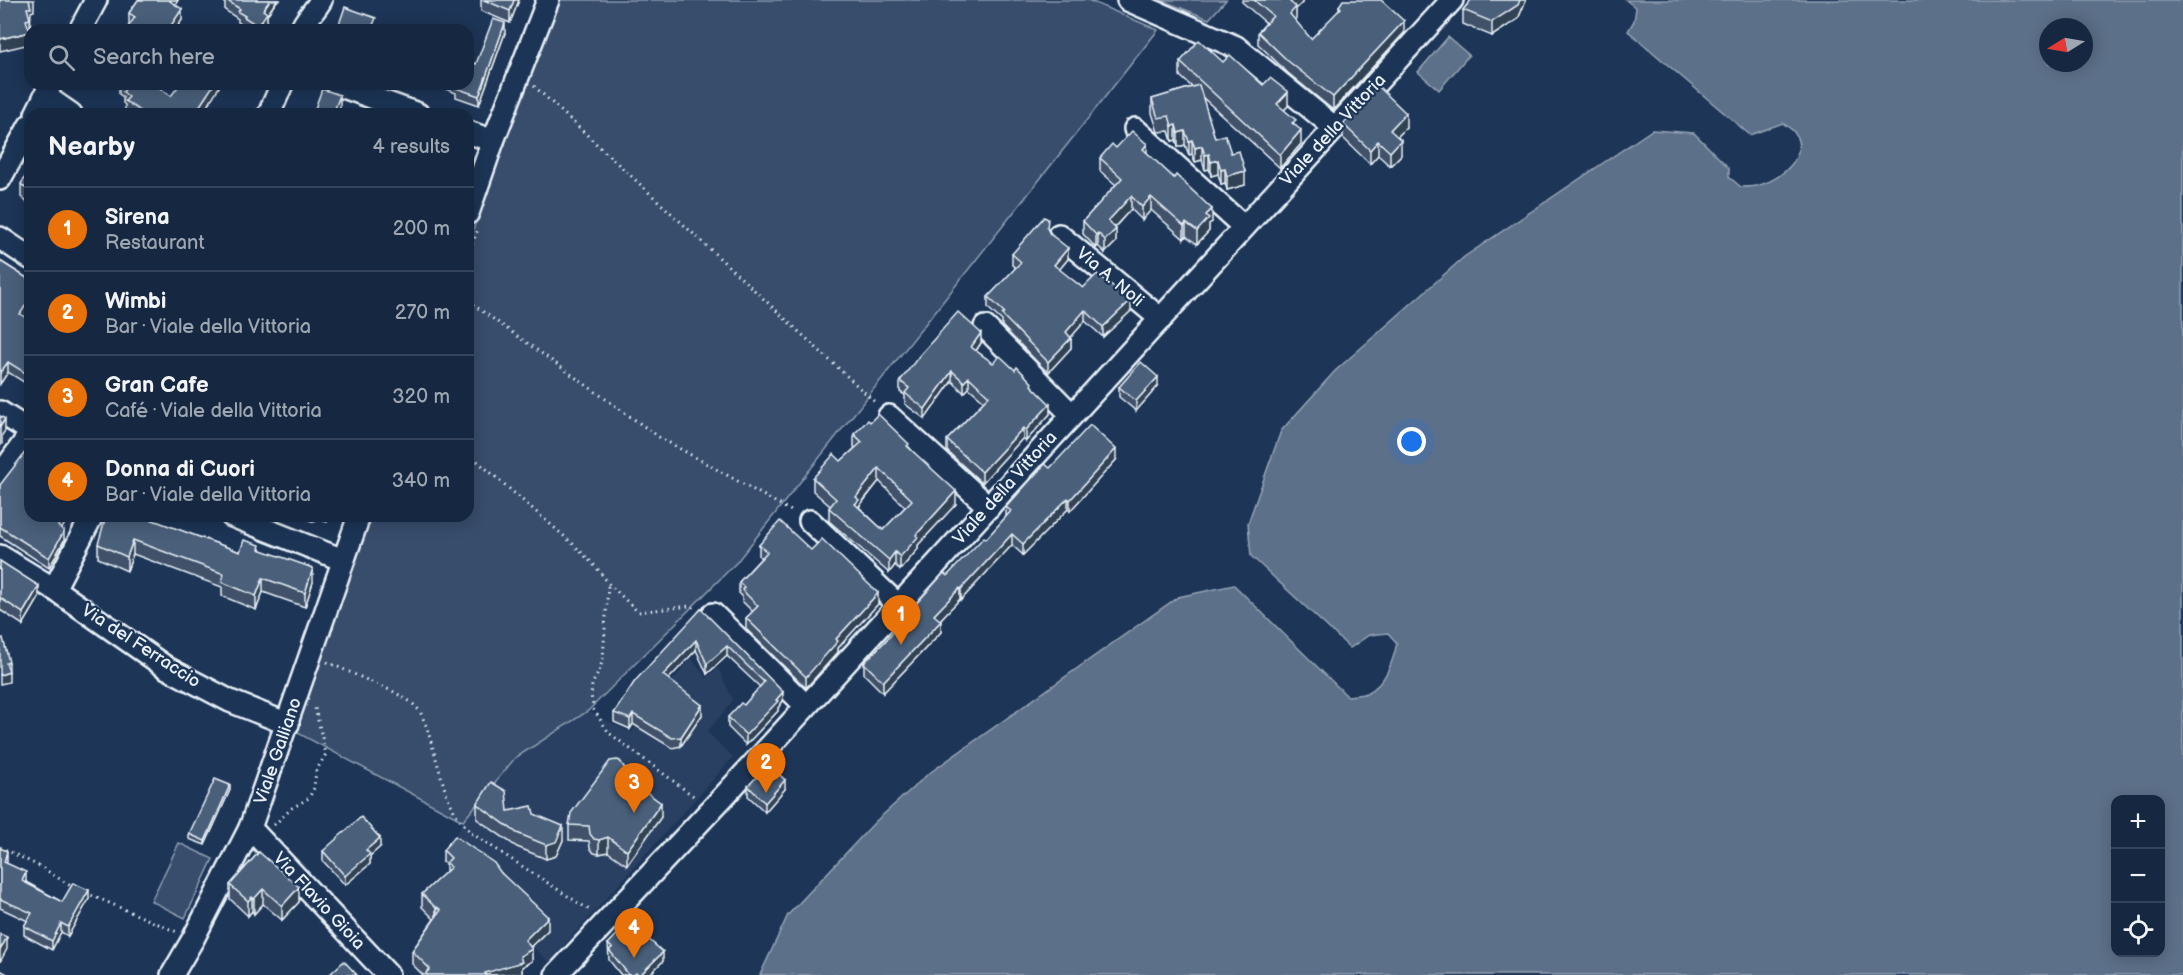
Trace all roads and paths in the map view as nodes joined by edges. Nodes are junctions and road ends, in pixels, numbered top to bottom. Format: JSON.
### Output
{"nodes":[{"id":1,"x":96,"y":0,"type":"edge"},
{"id":2,"x":548,"y":0,"type":"edge"},
{"id":3,"x":1128,"y":0,"type":"edge"},
{"id":4,"x":1452,"y":0,"type":"edge"},
{"id":5,"x":317,"y":13,"type":"edge"},
{"id":6,"x":83,"y":24,"type":"edge"},
{"id":7,"x":304,"y":24,"type":"edge"},
{"id":8,"x":520,"y":73,"type":"junction"},
{"id":9,"x":279,"y":90,"type":"edge"},
{"id":10,"x":352,"y":90,"type":"edge"},
{"id":11,"x":44,"y":98,"type":"edge"},
{"id":12,"x":61,"y":108,"type":"edge"},
{"id":13,"x":272,"y":108,"type":"edge"},
{"id":14,"x":402,"y":108,"type":"edge"},
{"id":15,"x":1335,"y":128,"type":"junction"},
{"id":16,"x":1135,"y":129,"type":"dead end"},
{"id":17,"x":474,"y":134,"type":"edge"},
{"id":18,"x":24,"y":135,"type":"edge"},
{"id":19,"x":493,"y":141,"type":"junction"},
{"id":20,"x":0,"y":178,"type":"edge"},
{"id":21,"x":474,"y":196,"type":"edge"},
{"id":22,"x":1244,"y":227,"type":"junction"},
{"id":23,"x":1059,"y":235,"type":"dead end"},
{"id":24,"x":0,"y":238,"type":"edge"},
{"id":25,"x":24,"y":254,"type":"edge"},
{"id":26,"x":474,"y":305,"type":"edge"},
{"id":27,"x":1161,"y":319,"type":"junction"},
{"id":28,"x":984,"y":327,"type":"dead end"},
{"id":29,"x":0,"y":411,"type":"edge"},
{"id":30,"x":1072,"y":415,"type":"junction"},
{"id":31,"x":889,"y":416,"type":"joint"},
{"id":32,"x":24,"y":428,"type":"edge"},
{"id":33,"x":24,"y":441,"type":"edge"},
{"id":34,"x":474,"y":458,"type":"edge"},
{"id":35,"x":0,"y":476,"type":"edge"},
{"id":36,"x":989,"y":507,"type":"junction"},
{"id":37,"x":810,"y":521,"type":"joint"},
{"id":38,"x":89,"y":522,"type":"edge"},
{"id":39,"x":247,"y":522,"type":"edge"},
{"id":40,"x":357,"y":522,"type":"edge"},
{"id":41,"x":0,"y":556,"type":"edge"},
{"id":42,"x":343,"y":560,"type":"junction"},
{"id":43,"x":609,"y":584,"type":"junction"},
{"id":44,"x":54,"y":589,"type":"junction"},
{"id":45,"x":898,"y":605,"type":"junction"},
{"id":46,"x":713,"y":614,"type":"joint"},
{"id":47,"x":323,"y":672,"type":"dead end"},
{"id":48,"x":313,"y":701,"type":"dead end"},
{"id":49,"x":806,"y":706,"type":"junction"},
{"id":50,"x":288,"y":724,"type":"junction"},
{"id":51,"x":711,"y":810,"type":"junction"},
{"id":52,"x":255,"y":834,"type":"junction"},
{"id":53,"x":0,"y":847,"type":"edge"},
{"id":54,"x":608,"y":921,"type":"junction"},
{"id":55,"x":193,"y":939,"type":"junction"},
{"id":56,"x":172,"y":975,"type":"edge"},
{"id":57,"x":388,"y":975,"type":"edge"},
{"id":58,"x":556,"y":975,"type":"edge"}],
"edges":[{"from":1,"to":6,"type":"street"},
{"from":2,"to":8,"type":"street"},
{"from":3,"to":15,"type":"street"},
{"from":4,"to":15,"type":"street","name":"Viale della Vittoria"},
{"from":5,"to":7,"type":"street"},
{"from":8,"to":19,"type":"street"},
{"from":8,"to":31,"type":"path"},
{"from":9,"to":13,"type":"street"},
{"from":10,"to":14,"type":"street"},
{"from":11,"to":12,"type":"street"},
{"from":15,"to":22,"type":"street","name":"Viale della Vittoria"},
{"from":16,"to":22,"type":"street"},
{"from":17,"to":19,"type":"street"},
{"from":18,"to":20,"type":"street"},
{"from":19,"to":21,"type":"street"},
{"from":22,"to":27,"type":"street","name":"Viale della Vittoria"},
{"from":23,"to":27,"type":"street","name":"Via A. Noli"},
{"from":24,"to":25,"type":"street"},
{"from":26,"to":37,"type":"path"},
{"from":27,"to":30,"type":"street","name":"Viale della Vittoria"},
{"from":28,"to":30,"type":"street"},
{"from":29,"to":32,"type":"street"},
{"from":30,"to":36,"type":"street","name":"Viale della Vittoria"},
{"from":31,"to":36,"type":"street"},
{"from":33,"to":35,"type":"street"},
{"from":34,"to":43,"type":"path"},
{"from":36,"to":45,"type":"street","name":"Viale della Vittoria"},
{"from":37,"to":45,"type":"street"},
{"from":38,"to":44,"type":"street"},
{"from":39,"to":42,"type":"street"},
{"from":40,"to":42,"type":"street","name":"Viale Galliano"},
{"from":41,"to":44,"type":"street","name":"Via del Ferraccio"},
{"from":42,"to":50,"type":"street","name":"Viale Galliano"},
{"from":43,"to":46,"type":"path"},
{"from":43,"to":51,"type":"path"},
{"from":44,"to":50,"type":"street","name":"Via del Ferraccio"},
{"from":45,"to":49,"type":"street","name":"Viale della Vittoria"},
{"from":46,"to":49,"type":"street"},
{"from":47,"to":54,"type":"path"},
{"from":48,"to":52,"type":"path"},
{"from":49,"to":51,"type":"street","name":"Viale della Vittoria"},
{"from":50,"to":52,"type":"street","name":"Viale Galliano"},
{"from":51,"to":54,"type":"street","name":"Viale della Vittoria"},
{"from":52,"to":55,"type":"street","name":"Viale Galliano"},
{"from":52,"to":57,"type":"street","name":"Via Flavio Gioia"},
{"from":53,"to":55,"type":"path"},
{"from":54,"to":58,"type":"street","name":"Viale della Vittoria"},
{"from":55,"to":56,"type":"street","name":"Viale Galliano"}]}
